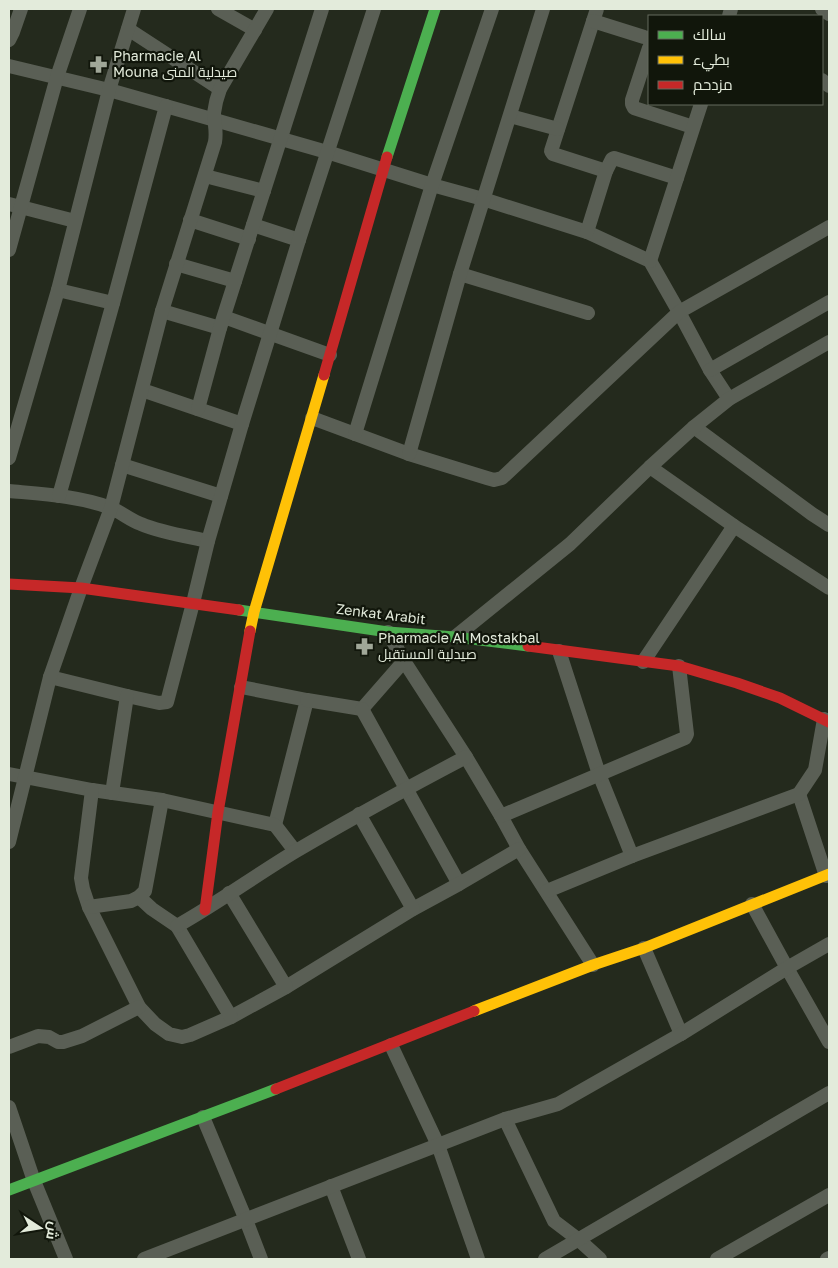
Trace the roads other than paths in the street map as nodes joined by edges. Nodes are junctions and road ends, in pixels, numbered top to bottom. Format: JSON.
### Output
{"nodes":[{"id":1,"x":21,"y":9,"type":"edge"},
{"id":2,"x":80,"y":9,"type":"edge"},
{"id":3,"x":134,"y":9,"type":"edge"},
{"id":4,"x":218,"y":9,"type":"edge"},
{"id":5,"x":267,"y":9,"type":"edge"},
{"id":6,"x":322,"y":9,"type":"edge"},
{"id":7,"x":374,"y":9,"type":"edge"},
{"id":8,"x":436,"y":9,"type":"edge"},
{"id":9,"x":492,"y":9,"type":"edge"},
{"id":10,"x":543,"y":9,"type":"edge"},
{"id":11,"x":822,"y":9,"type":"edge"},
{"id":12,"x":829,"y":14,"type":"edge"},
{"id":13,"x":595,"y":15,"type":"edge"},
{"id":14,"x":128,"y":29,"type":"junction"},
{"id":15,"x":255,"y":30,"type":"junction"},
{"id":16,"x":648,"y":38,"type":"edge"},
{"id":17,"x":9,"y":40,"type":"edge"},
{"id":18,"x":648,"y":51,"type":"edge"},
{"id":19,"x":9,"y":66,"type":"edge"},
{"id":20,"x":57,"y":77,"type":"junction"},
{"id":21,"x":220,"y":89,"type":"junction"},
{"id":22,"x":109,"y":90,"type":"junction"},
{"id":23,"x":701,"y":105,"type":"edge"},
{"id":24,"x":166,"y":106,"type":"junction"},
{"id":25,"x":510,"y":116,"type":"junction"},
{"id":26,"x":215,"y":120,"type":"junction"},
{"id":27,"x":693,"y":127,"type":"junction"},
{"id":28,"x":558,"y":130,"type":"junction"},
{"id":29,"x":281,"y":138,"type":"junction"},
{"id":30,"x":327,"y":152,"type":"junction"},
{"id":31,"x":383,"y":170,"type":"junction"},
{"id":32,"x":606,"y":171,"type":"junction"},
{"id":33,"x":205,"y":176,"type":"junction"},
{"id":34,"x":677,"y":178,"type":"junction"},
{"id":35,"x":432,"y":184,"type":"junction"},
{"id":36,"x":264,"y":191,"type":"junction"},
{"id":37,"x":484,"y":199,"type":"junction"},
{"id":38,"x":15,"y":206,"type":"edge"},
{"id":39,"x":190,"y":220,"type":"junction"},
{"id":40,"x":75,"y":221,"type":"junction"},
{"id":41,"x":253,"y":225,"type":"junction"},
{"id":42,"x":829,"y":227,"type":"edge"},
{"id":43,"x":587,"y":232,"type":"junction"},
{"id":44,"x":249,"y":238,"type":"junction"},
{"id":45,"x":299,"y":240,"type":"junction"},
{"id":46,"x":9,"y":250,"type":"edge"},
{"id":47,"x":650,"y":261,"type":"junction"},
{"id":48,"x":176,"y":264,"type":"junction"},
{"id":49,"x":460,"y":274,"type":"junction"},
{"id":50,"x":236,"y":281,"type":"junction"},
{"id":51,"x":58,"y":290,"type":"junction"},
{"id":52,"x":829,"y":302,"type":"edge"},
{"id":53,"x":113,"y":303,"type":"junction"},
{"id":54,"x":162,"y":311,"type":"junction"},
{"id":55,"x":679,"y":312,"type":"junction"},
{"id":56,"x":588,"y":313,"type":"dead end"},
{"id":57,"x":222,"y":322,"type":"junction"},
{"id":58,"x":270,"y":333,"type":"junction"},
{"id":59,"x":829,"y":342,"type":"edge"},
{"id":60,"x":330,"y":355,"type":"junction"},
{"id":61,"x":710,"y":370,"type":"junction"},
{"id":62,"x":142,"y":390,"type":"junction"},
{"id":63,"x":729,"y":399,"type":"junction"},
{"id":64,"x":198,"y":409,"type":"junction"},
{"id":65,"x":312,"y":418,"type":"junction"},
{"id":66,"x":242,"y":424,"type":"junction"},
{"id":67,"x":694,"y":427,"type":"junction"},
{"id":68,"x":355,"y":434,"type":"junction"},
{"id":69,"x":409,"y":454,"type":"junction"},
{"id":70,"x":9,"y":458,"type":"edge"},
{"id":71,"x":122,"y":465,"type":"junction"},
{"id":72,"x":650,"y":467,"type":"junction"},
{"id":73,"x":9,"y":491,"type":"edge"},
{"id":74,"x":59,"y":496,"type":"junction"},
{"id":75,"x":221,"y":496,"type":"junction"},
{"id":76,"x":111,"y":508,"type":"junction"},
{"id":77,"x":829,"y":525,"type":"edge"},
{"id":78,"x":734,"y":526,"type":"junction"},
{"id":79,"x":208,"y":541,"type":"junction"},
{"id":80,"x":9,"y":584,"type":"edge"},
{"id":81,"x":81,"y":588,"type":"junction"},
{"id":82,"x":829,"y":588,"type":"edge"},
{"id":83,"x":193,"y":603,"type":"junction"},
{"id":84,"x":254,"y":612,"type":"junction"},
{"id":85,"x":388,"y":632,"type":"junction"},
{"id":86,"x":456,"y":637,"type":"junction"},
{"id":87,"x":559,"y":651,"type":"junction"},
{"id":88,"x":404,"y":661,"type":"junction"},
{"id":89,"x":643,"y":662,"type":"junction"},
{"id":90,"x":679,"y":666,"type":"junction"},
{"id":91,"x":50,"y":677,"type":"junction"},
{"id":92,"x":241,"y":687,"type":"junction"},
{"id":93,"x":126,"y":696,"type":"junction"},
{"id":94,"x":306,"y":700,"type":"junction"},
{"id":95,"x":362,"y":709,"type":"junction"},
{"id":96,"x":826,"y":721,"type":"edge"},
{"id":97,"x":466,"y":757,"type":"junction"},
{"id":98,"x":9,"y":774,"type":"edge"},
{"id":99,"x":600,"y":774,"type":"junction"},
{"id":100,"x":25,"y":777,"type":"junction"},
{"id":101,"x":406,"y":788,"type":"junction"},
{"id":102,"x":92,"y":790,"type":"junction"},
{"id":103,"x":112,"y":793,"type":"junction"},
{"id":104,"x":798,"y":794,"type":"junction"},
{"id":105,"x":162,"y":800,"type":"junction"},
{"id":106,"x":218,"y":812,"type":"junction"},
{"id":107,"x":359,"y":814,"type":"junction"},
{"id":108,"x":501,"y":816,"type":"junction"},
{"id":109,"x":274,"y":825,"type":"junction"},
{"id":110,"x":9,"y":842,"type":"edge"},
{"id":111,"x":519,"y":849,"type":"junction"},
{"id":112,"x":295,"y":851,"type":"junction"},
{"id":113,"x":632,"y":856,"type":"junction"},
{"id":114,"x":828,"y":875,"type":"edge"},
{"id":115,"x":459,"y":884,"type":"junction"},
{"id":116,"x":547,"y":891,"type":"junction"},
{"id":117,"x":229,"y":893,"type":"junction"},
{"id":118,"x":139,"y":897,"type":"junction"},
{"id":119,"x":752,"y":904,"type":"junction"},
{"id":120,"x":89,"y":907,"type":"junction"},
{"id":121,"x":413,"y":909,"type":"junction"},
{"id":122,"x":205,"y":910,"type":"junction"},
{"id":123,"x":177,"y":926,"type":"junction"},
{"id":124,"x":829,"y":944,"type":"edge"},
{"id":125,"x":644,"y":948,"type":"junction"},
{"id":126,"x":593,"y":965,"type":"junction"},
{"id":127,"x":787,"y":968,"type":"junction"},
{"id":128,"x":286,"y":987,"type":"junction"},
{"id":129,"x":139,"y":1007,"type":"junction"},
{"id":130,"x":231,"y":1017,"type":"junction"},
{"id":131,"x":681,"y":1034,"type":"junction"},
{"id":132,"x":829,"y":1042,"type":"edge"},
{"id":133,"x":391,"y":1045,"type":"junction"},
{"id":134,"x":9,"y":1047,"type":"edge"},
{"id":135,"x":829,"y":1093,"type":"edge"},
{"id":136,"x":9,"y":1107,"type":"edge"},
{"id":137,"x":203,"y":1117,"type":"junction"},
{"id":138,"x":505,"y":1120,"type":"junction"},
{"id":139,"x":438,"y":1145,"type":"junction"},
{"id":140,"x":34,"y":1181,"type":"junction"},
{"id":141,"x":331,"y":1186,"type":"junction"},
{"id":142,"x":9,"y":1190,"type":"edge"},
{"id":143,"x":829,"y":1196,"type":"edge"},
{"id":144,"x":246,"y":1220,"type":"junction"},
{"id":145,"x":579,"y":1240,"type":"junction"},
{"id":146,"x":66,"y":1259,"type":"edge"},
{"id":147,"x":144,"y":1259,"type":"edge"},
{"id":148,"x":261,"y":1259,"type":"edge"},
{"id":149,"x":359,"y":1259,"type":"edge"},
{"id":150,"x":478,"y":1259,"type":"edge"},
{"id":151,"x":545,"y":1259,"type":"edge"},
{"id":152,"x":600,"y":1259,"type":"edge"},
{"id":153,"x":717,"y":1259,"type":"edge"}],
"edges":[{"from":1,"to":17,"type":"street"},
{"from":2,"to":20,"type":"street"},
{"from":3,"to":14,"type":"street"},
{"from":4,"to":15,"type":"street"},
{"from":5,"to":15,"type":"street"},
{"from":6,"to":29,"type":"street"},
{"from":7,"to":30,"type":"street"},
{"from":8,"to":31,"type":"street"},
{"from":9,"to":35,"type":"street"},
{"from":10,"to":25,"type":"street"},
{"from":11,"to":12,"type":"street"},
{"from":13,"to":16,"type":"street"},
{"from":13,"to":28,"type":"street"},
{"from":14,"to":21,"type":"street"},
{"from":14,"to":22,"type":"street"},
{"from":15,"to":21,"type":"street"},
{"from":18,"to":27,"type":"street"},
{"from":19,"to":20,"type":"street"},
{"from":20,"to":22,"type":"street"},
{"from":20,"to":38,"type":"street"},
{"from":21,"to":26,"type":"street"},
{"from":22,"to":24,"type":"street"},
{"from":22,"to":40,"type":"street"},
{"from":23,"to":27,"type":"street"},
{"from":24,"to":26,"type":"street"},
{"from":24,"to":53,"type":"street"},
{"from":25,"to":28,"type":"street"},
{"from":25,"to":37,"type":"street"},
{"from":26,"to":29,"type":"street"},
{"from":26,"to":33,"type":"street"},
{"from":27,"to":34,"type":"street"},
{"from":28,"to":32,"type":"street"},
{"from":29,"to":30,"type":"street"},
{"from":29,"to":36,"type":"street"},
{"from":30,"to":31,"type":"street"},
{"from":30,"to":45,"type":"street"},
{"from":31,"to":35,"type":"street"},
{"from":31,"to":60,"type":"street"},
{"from":32,"to":34,"type":"street"},
{"from":32,"to":43,"type":"street"},
{"from":33,"to":36,"type":"street"},
{"from":33,"to":39,"type":"street"},
{"from":34,"to":47,"type":"street"},
{"from":35,"to":37,"type":"street"},
{"from":35,"to":68,"type":"street"},
{"from":36,"to":41,"type":"street"},
{"from":37,"to":43,"type":"street"},
{"from":37,"to":49,"type":"street"},
{"from":38,"to":40,"type":"street"},
{"from":38,"to":46,"type":"street"},
{"from":39,"to":44,"type":"street"},
{"from":39,"to":48,"type":"street"},
{"from":40,"to":51,"type":"street"},
{"from":41,"to":44,"type":"street"},
{"from":41,"to":45,"type":"street"},
{"from":42,"to":55,"type":"street"},
{"from":43,"to":47,"type":"street"},
{"from":44,"to":50,"type":"street"},
{"from":45,"to":58,"type":"street"},
{"from":47,"to":55,"type":"street"},
{"from":48,"to":50,"type":"street"},
{"from":48,"to":54,"type":"street"},
{"from":49,"to":56,"type":"street"},
{"from":49,"to":69,"type":"street"},
{"from":50,"to":57,"type":"street"},
{"from":51,"to":53,"type":"street"},
{"from":51,"to":70,"type":"street"},
{"from":52,"to":61,"type":"street"},
{"from":53,"to":74,"type":"street"},
{"from":54,"to":57,"type":"street"},
{"from":54,"to":62,"type":"street"},
{"from":55,"to":61,"type":"street"},
{"from":55,"to":69,"type":"street"},
{"from":57,"to":58,"type":"street"},
{"from":57,"to":64,"type":"street"},
{"from":58,"to":60,"type":"street"},
{"from":58,"to":66,"type":"street"},
{"from":59,"to":63,"type":"street"},
{"from":60,"to":65,"type":"street"},
{"from":61,"to":63,"type":"street"},
{"from":62,"to":64,"type":"street"},
{"from":62,"to":71,"type":"street"},
{"from":63,"to":67,"type":"street"},
{"from":64,"to":66,"type":"street"},
{"from":65,"to":68,"type":"street"},
{"from":65,"to":84,"type":"street"},
{"from":66,"to":75,"type":"street"},
{"from":67,"to":72,"type":"street"},
{"from":67,"to":77,"type":"street"},
{"from":68,"to":69,"type":"street"},
{"from":71,"to":75,"type":"street"},
{"from":71,"to":76,"type":"street"},
{"from":72,"to":78,"type":"street"},
{"from":72,"to":86,"type":"street"},
{"from":73,"to":74,"type":"street"},
{"from":74,"to":76,"type":"street"},
{"from":75,"to":79,"type":"street"},
{"from":76,"to":79,"type":"street"},
{"from":76,"to":81,"type":"street"},
{"from":78,"to":82,"type":"street"},
{"from":78,"to":89,"type":"street"},
{"from":79,"to":83,"type":"street"},
{"from":80,"to":81,"type":"street","name":"Zenkat Arabit"},
{"from":81,"to":83,"type":"street","name":"Zenkat Arabit"},
{"from":81,"to":91,"type":"street"},
{"from":83,"to":84,"type":"street","name":"Zenkat Arabit"},
{"from":83,"to":93,"type":"street"},
{"from":84,"to":85,"type":"street","name":"Zenkat Arabit"},
{"from":84,"to":92,"type":"street"},
{"from":85,"to":86,"type":"street","name":"Zenkat Arabit"},
{"from":85,"to":88,"type":"street"},
{"from":86,"to":87,"type":"street","name":"Zenkat Arabit"},
{"from":87,"to":89,"type":"street","name":"Zenkat Arabit"},
{"from":87,"to":99,"type":"street"},
{"from":88,"to":95,"type":"street"},
{"from":88,"to":97,"type":"street"},
{"from":89,"to":90,"type":"street","name":"Zenkat Arabit"},
{"from":90,"to":96,"type":"street","name":"Zenkat Arabit"},
{"from":90,"to":99,"type":"street"},
{"from":91,"to":93,"type":"street"},
{"from":91,"to":100,"type":"street"},
{"from":92,"to":94,"type":"street"},
{"from":92,"to":106,"type":"street"},
{"from":93,"to":103,"type":"street"},
{"from":94,"to":95,"type":"street"},
{"from":94,"to":109,"type":"street"},
{"from":95,"to":101,"type":"street"},
{"from":96,"to":104,"type":"street"},
{"from":97,"to":101,"type":"street"},
{"from":97,"to":108,"type":"street"},
{"from":98,"to":100,"type":"street"},
{"from":99,"to":108,"type":"street"},
{"from":99,"to":113,"type":"street"},
{"from":100,"to":102,"type":"street"},
{"from":100,"to":110,"type":"street"},
{"from":101,"to":107,"type":"street"},
{"from":101,"to":115,"type":"street"},
{"from":102,"to":103,"type":"street"},
{"from":102,"to":120,"type":"street"},
{"from":103,"to":105,"type":"street"},
{"from":104,"to":113,"type":"street"},
{"from":104,"to":114,"type":"street"},
{"from":105,"to":106,"type":"street"},
{"from":105,"to":118,"type":"street"},
{"from":106,"to":109,"type":"street"},
{"from":106,"to":122,"type":"street"},
{"from":107,"to":112,"type":"street"},
{"from":107,"to":121,"type":"street"},
{"from":108,"to":111,"type":"street"},
{"from":109,"to":112,"type":"street"},
{"from":111,"to":115,"type":"street"},
{"from":111,"to":116,"type":"street"},
{"from":112,"to":117,"type":"street"},
{"from":113,"to":116,"type":"street"},
{"from":114,"to":119,"type":"street"},
{"from":115,"to":121,"type":"street"},
{"from":116,"to":126,"type":"street"},
{"from":117,"to":122,"type":"street"},
{"from":117,"to":128,"type":"street"},
{"from":118,"to":120,"type":"street"},
{"from":118,"to":123,"type":"street"},
{"from":119,"to":125,"type":"street"},
{"from":119,"to":127,"type":"street"},
{"from":120,"to":129,"type":"street"},
{"from":121,"to":128,"type":"street"},
{"from":122,"to":123,"type":"street"},
{"from":123,"to":130,"type":"street"},
{"from":124,"to":127,"type":"street"},
{"from":125,"to":126,"type":"street"},
{"from":125,"to":131,"type":"street"},
{"from":126,"to":133,"type":"street"},
{"from":127,"to":131,"type":"street"},
{"from":127,"to":132,"type":"street"},
{"from":128,"to":130,"type":"street"},
{"from":129,"to":130,"type":"street"},
{"from":129,"to":134,"type":"street"},
{"from":131,"to":138,"type":"street"},
{"from":133,"to":137,"type":"street"},
{"from":133,"to":139,"type":"street"},
{"from":135,"to":145,"type":"street"},
{"from":136,"to":140,"type":"street"},
{"from":137,"to":140,"type":"street"},
{"from":137,"to":144,"type":"street"},
{"from":138,"to":139,"type":"street"},
{"from":138,"to":145,"type":"street"},
{"from":139,"to":141,"type":"street"},
{"from":139,"to":150,"type":"street"},
{"from":140,"to":142,"type":"street"},
{"from":140,"to":146,"type":"street"},
{"from":141,"to":144,"type":"street"},
{"from":141,"to":149,"type":"street"},
{"from":143,"to":153,"type":"street"},
{"from":144,"to":147,"type":"street"},
{"from":144,"to":148,"type":"street"},
{"from":145,"to":151,"type":"street"},
{"from":145,"to":152,"type":"street"}]}
